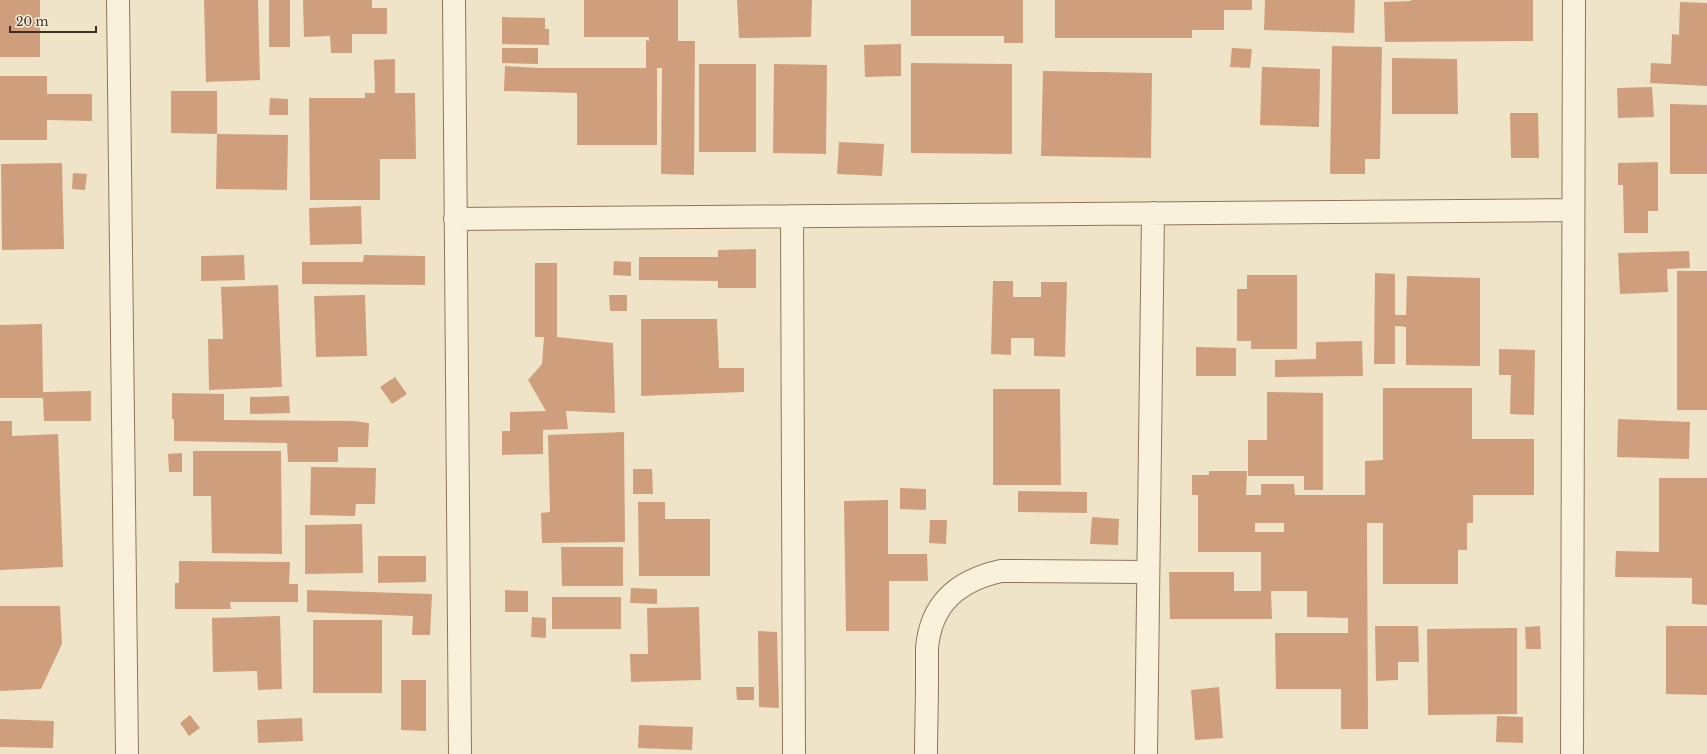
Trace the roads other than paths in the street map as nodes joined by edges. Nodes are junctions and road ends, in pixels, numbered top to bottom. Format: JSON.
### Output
{"nodes":[{"id":1,"x":118,"y":0,"type":"edge"},
{"id":2,"x":454,"y":0,"type":"edge"},
{"id":3,"x":1574,"y":0,"type":"edge"},
{"id":4,"x":1573,"y":210,"type":"junction"},
{"id":5,"x":1153,"y":214,"type":"junction"},
{"id":6,"x":792,"y":216,"type":"junction"},
{"id":7,"x":455,"y":219,"type":"junction"},
{"id":8,"x":1148,"y":572,"type":"junction"},
{"id":9,"x":127,"y":754,"type":"edge"},
{"id":10,"x":460,"y":754,"type":"edge"},
{"id":11,"x":794,"y":754,"type":"edge"},
{"id":12,"x":926,"y":754,"type":"edge"},
{"id":13,"x":1146,"y":754,"type":"edge"},
{"id":14,"x":1572,"y":754,"type":"edge"}],
"edges":[{"from":1,"to":9,"type":"street"},
{"from":2,"to":7,"type":"street"},
{"from":3,"to":4,"type":"street"},
{"from":4,"to":5,"type":"street"},
{"from":4,"to":14,"type":"street"},
{"from":5,"to":6,"type":"street"},
{"from":5,"to":8,"type":"street"},
{"from":6,"to":7,"type":"street"},
{"from":6,"to":11,"type":"street"},
{"from":7,"to":10,"type":"street"},
{"from":8,"to":12,"type":"street"},
{"from":8,"to":13,"type":"street"}]}
